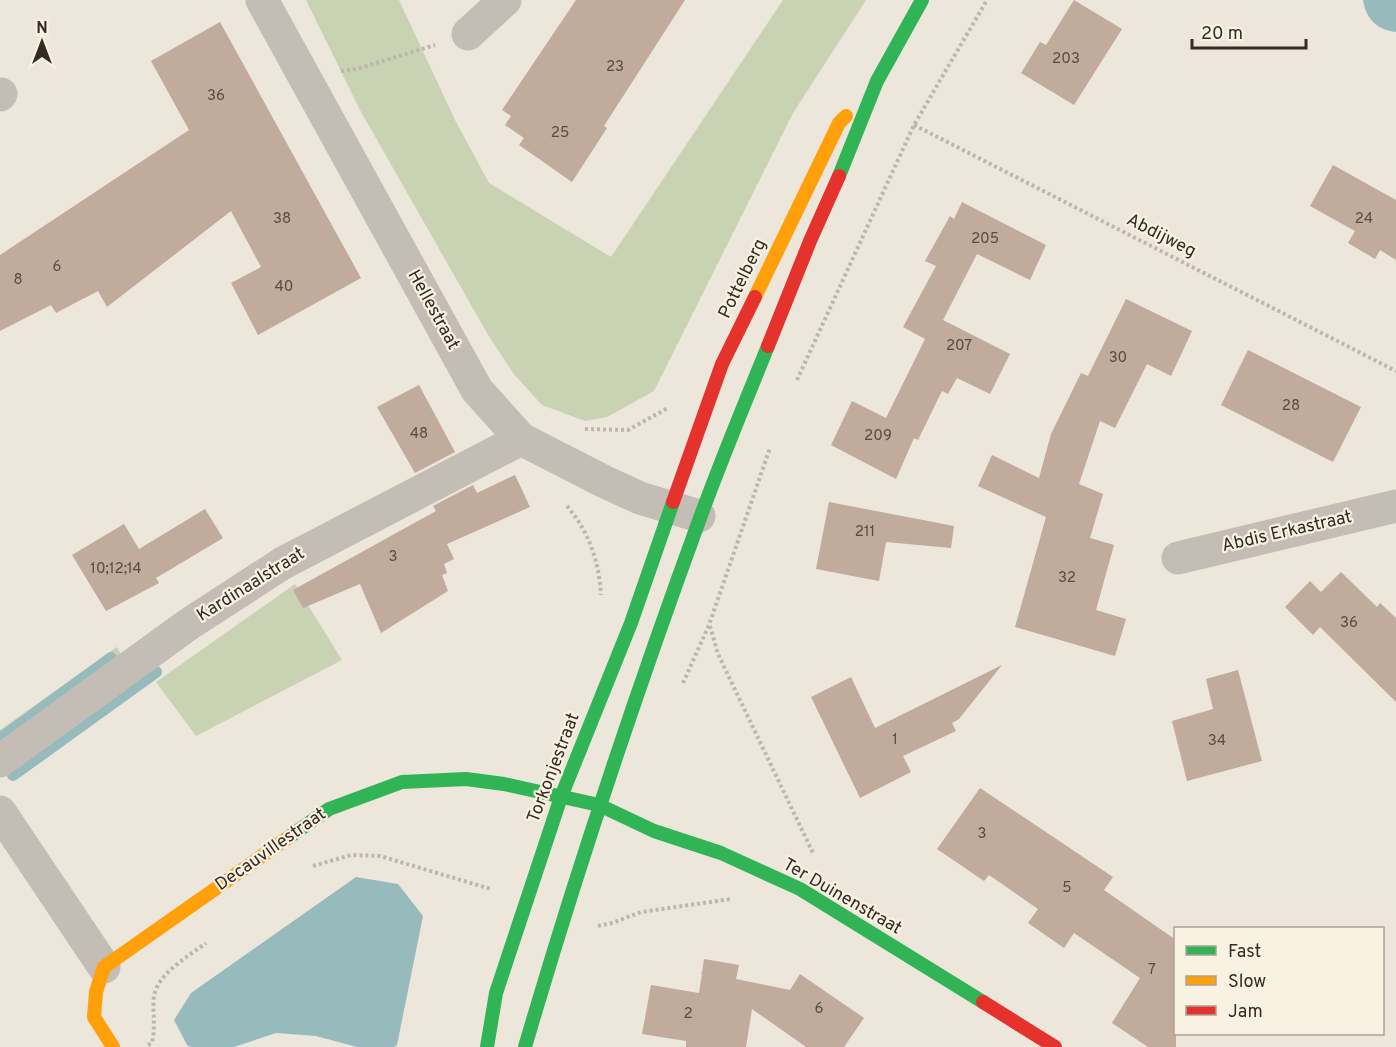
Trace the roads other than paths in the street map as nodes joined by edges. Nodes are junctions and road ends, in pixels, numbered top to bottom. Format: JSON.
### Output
{"nodes":[{"id":1,"x":262,"y":0,"type":"edge"},
{"id":2,"x":505,"y":0,"type":"edge"},
{"id":3,"x":922,"y":0,"type":"edge"},
{"id":4,"x":468,"y":34,"type":"road end"},
{"id":5,"x":877,"y":81,"type":"junction"},
{"id":6,"x":521,"y":439,"type":"junction"},
{"id":7,"x":1396,"y":506,"type":"edge"},
{"id":8,"x":685,"y":512,"type":"junction"},
{"id":9,"x":1178,"y":558,"type":"dead end"},
{"id":10,"x":0,"y":761,"type":"edge"},
{"id":11,"x":561,"y":796,"type":"junction"},
{"id":12,"x":599,"y":805,"type":"junction"},
{"id":13,"x":0,"y":812,"type":"edge"},
{"id":14,"x":104,"y":967,"type":"junction"},
{"id":15,"x":113,"y":1047,"type":"edge"},
{"id":16,"x":488,"y":1047,"type":"edge"},
{"id":17,"x":525,"y":1047,"type":"edge"},
{"id":18,"x":1054,"y":1047,"type":"edge"}],
"edges":[{"from":1,"to":6,"type":"street","name":"Hellestraat"},
{"from":2,"to":4,"type":"street"},
{"from":3,"to":5,"type":"main road","name":"Pottelberg"},
{"from":5,"to":8,"type":"main road","name":"Pottelberg"},
{"from":5,"to":8,"type":"main road","name":"Pottelberg"},
{"from":6,"to":8,"type":"street","name":"Hellestraat"},
{"from":6,"to":10,"type":"street","name":"Kardinaalstraat"},
{"from":7,"to":9,"type":"street","name":"Abdis Erkastraat"},
{"from":8,"to":11,"type":"main road","name":"Torkonjestraat"},
{"from":8,"to":12,"type":"main road"},
{"from":11,"to":12,"type":"main road","name":"Decauvillestraat"},
{"from":11,"to":14,"type":"main road","name":"Decauvillestraat"},
{"from":11,"to":16,"type":"main road","name":"Torkonjestraat"},
{"from":12,"to":17,"type":"main road"},
{"from":12,"to":18,"type":"main road","name":"Ter Duinenstraat"},
{"from":13,"to":14,"type":"street"},
{"from":14,"to":15,"type":"main road"}]}
